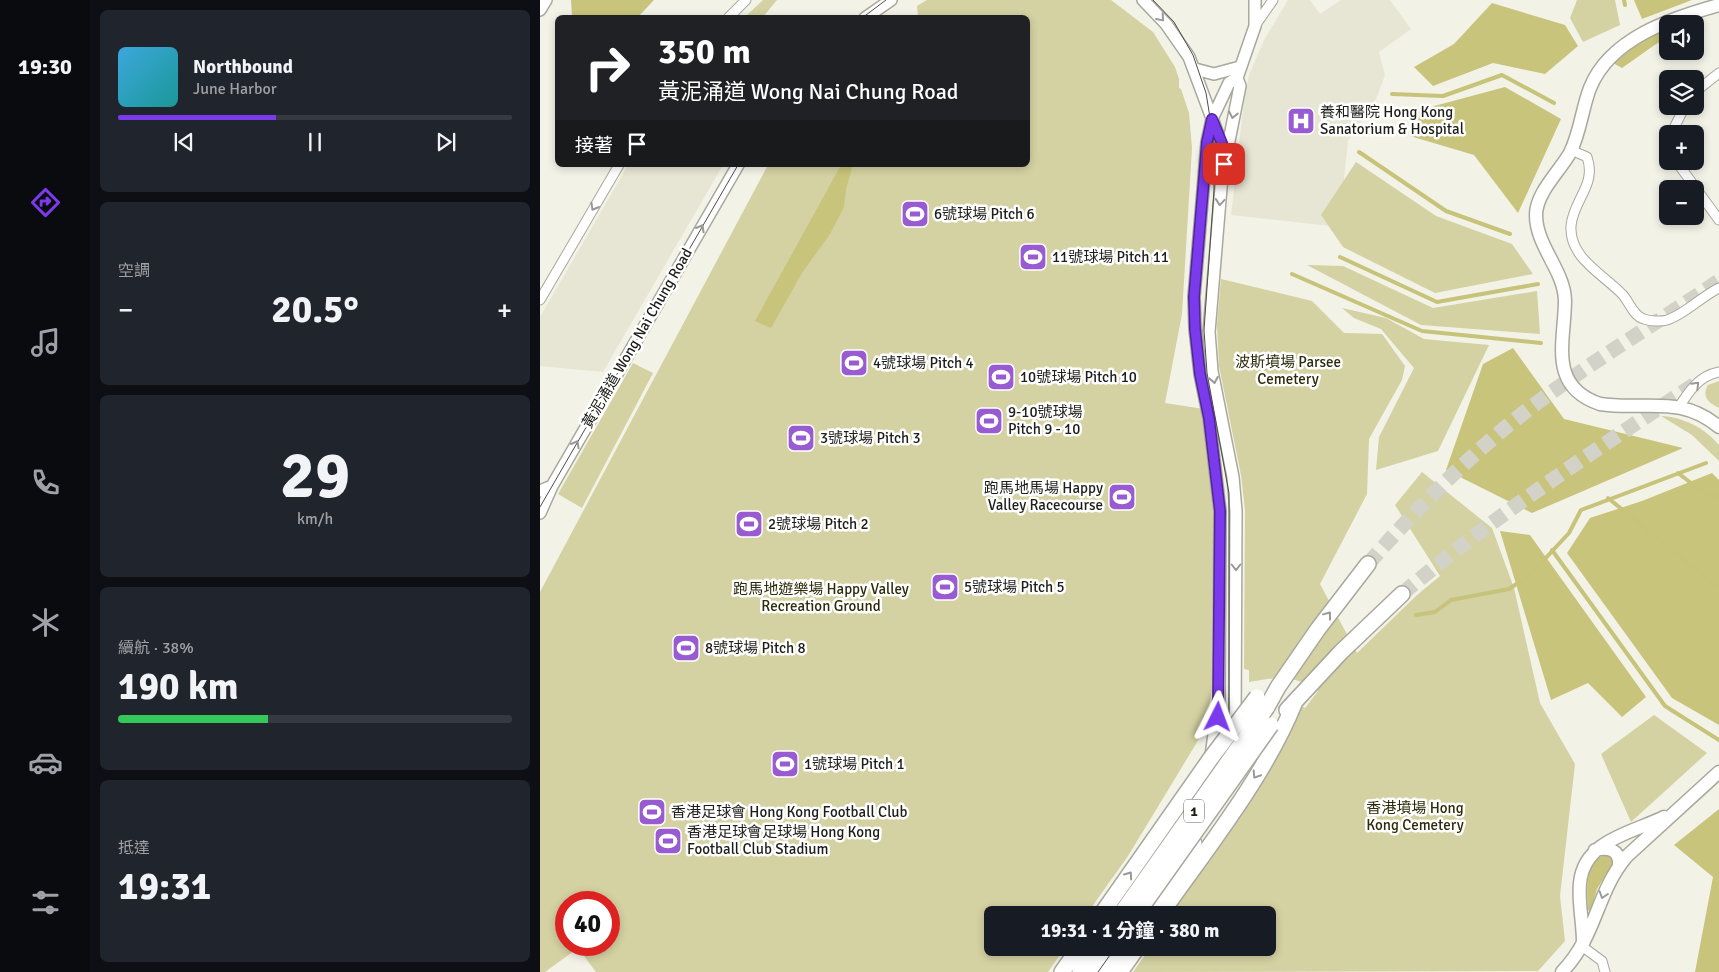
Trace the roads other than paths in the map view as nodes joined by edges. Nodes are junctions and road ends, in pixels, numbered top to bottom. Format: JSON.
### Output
{"nodes":[{"id":1,"x":546,"y":0,"type":"edge"},
{"id":2,"x":746,"y":0,"type":"edge"},
{"id":3,"x":891,"y":0,"type":"edge"},
{"id":4,"x":1143,"y":0,"type":"edge"},
{"id":5,"x":1255,"y":0,"type":"edge"},
{"id":6,"x":1273,"y":0,"type":"edge"},
{"id":7,"x":1719,"y":5,"type":"edge"},
{"id":8,"x":540,"y":10,"type":"edge"},
{"id":9,"x":731,"y":15,"type":"edge"},
{"id":10,"x":869,"y":15,"type":"edge"},
{"id":11,"x":1255,"y":26,"type":"junction"},
{"id":12,"x":1195,"y":69,"type":"junction"},
{"id":13,"x":1238,"y":72,"type":"junction"},
{"id":14,"x":1719,"y":73,"type":"edge"},
{"id":15,"x":1704,"y":85,"type":"edge"},
{"id":16,"x":1212,"y":119,"type":"junction"},
{"id":17,"x":1571,"y":150,"type":"junction"},
{"id":18,"x":1226,"y":153,"type":"junction"},
{"id":19,"x":618,"y":167,"type":"edge"},
{"id":20,"x":737,"y":167,"type":"edge"},
{"id":21,"x":1683,"y":170,"type":"edge"},
{"id":22,"x":1719,"y":220,"type":"edge"},
{"id":23,"x":1719,"y":288,"type":"edge"},
{"id":24,"x":540,"y":300,"type":"edge"},
{"id":25,"x":1719,"y":372,"type":"edge"},
{"id":26,"x":1679,"y":407,"type":"junction"},
{"id":27,"x":1719,"y":427,"type":"edge"},
{"id":28,"x":552,"y":486,"type":"junction"},
{"id":29,"x":540,"y":491,"type":"edge"},
{"id":30,"x":540,"y":513,"type":"edge"},
{"id":31,"x":1368,"y":564,"type":"tunnel mouth"},
{"id":32,"x":1402,"y":594,"type":"tunnel mouth"},
{"id":33,"x":1278,"y":687,"type":"junction"},
{"id":34,"x":1294,"y":704,"type":"junction"},
{"id":35,"x":1719,"y":772,"type":"edge"},
{"id":36,"x":1673,"y":812,"type":"junction"},
{"id":37,"x":1595,"y":850,"type":"junction"},
{"id":38,"x":1619,"y":865,"type":"junction"},
{"id":39,"x":1107,"y":906,"type":"edge"},
{"id":40,"x":1125,"y":906,"type":"edge"},
{"id":41,"x":1125,"y":906,"type":"edge"},
{"id":42,"x":1142,"y":906,"type":"edge"},
{"id":43,"x":1152,"y":906,"type":"edge"},
{"id":44,"x":1166,"y":906,"type":"edge"},
{"id":45,"x":1582,"y":947,"type":"junction"},
{"id":46,"x":1076,"y":956,"type":"edge"},
{"id":47,"x":1087,"y":956,"type":"edge"},
{"id":48,"x":1107,"y":956,"type":"edge"},
{"id":49,"x":1118,"y":956,"type":"edge"},
{"id":50,"x":1131,"y":956,"type":"edge"},
{"id":51,"x":1071,"y":971,"type":"edge"},
{"id":52,"x":1096,"y":972,"type":"edge"},
{"id":53,"x":1107,"y":972,"type":"edge"},
{"id":54,"x":1120,"y":972,"type":"edge"},
{"id":55,"x":1562,"y":972,"type":"edge"},
{"id":56,"x":1605,"y":972,"type":"edge"}],
"edges":[{"from":1,"to":8,"type":"street"},
{"from":2,"to":9,"type":"street"},
{"from":3,"to":10,"type":"street"},
{"from":4,"to":12,"type":"street","one_way":true},
{"from":5,"to":11,"type":"street"},
{"from":6,"to":11,"type":"street"},
{"from":7,"to":17,"type":"main road"},
{"from":11,"to":13,"type":"street"},
{"from":12,"to":13,"type":"street"},
{"from":12,"to":16,"type":"street"},
{"from":13,"to":16,"type":"street"},
{"from":13,"to":18,"type":"street","one_way":true},
{"from":14,"to":15,"type":"street"},
{"from":16,"to":18,"type":"street"},
{"from":16,"to":40,"type":"street"},
{"from":17,"to":23,"type":"street"},
{"from":17,"to":26,"type":"main road"},
{"from":18,"to":43,"type":"street","one_way":true},
{"from":19,"to":24,"type":"street","one_way":true},
{"from":28,"to":20,"type":"street","name":"黃泥涌道 Wong Nai Chung Road","one_way":true},
{"from":21,"to":22,"type":"street"},
{"from":26,"to":25,"type":"street","one_way":true},
{"from":26,"to":27,"type":"main road"},
{"from":28,"to":29,"type":"street"},
{"from":28,"to":30,"type":"street","name":"黃泥涌道 Wong Nai Chung Road"},
{"from":33,"to":31,"type":"highway","number":"1","one_way":true},
{"from":32,"to":34,"type":"highway","number":"1"},
{"from":39,"to":33,"type":"highway","one_way":true,"bridge":true},
{"from":33,"to":41,"type":"highway","number":"1","bridge":true},
{"from":34,"to":42,"type":"highway","number":"1","bridge":true},
{"from":34,"to":44,"type":"highway","one_way":true},
{"from":35,"to":36,"type":"main road"},
{"from":36,"to":37,"type":"main road"},
{"from":36,"to":38,"type":"main road"},
{"from":37,"to":38,"type":"main road"},
{"from":37,"to":45,"type":"main road"},
{"from":38,"to":45,"type":"main road","one_way":true},
{"from":45,"to":55,"type":"main road"},
{"from":45,"to":56,"type":"street"},
{"from":46,"to":51,"type":"highway"},
{"from":47,"to":51,"type":"highway"},
{"from":48,"to":52,"type":"highway"},
{"from":49,"to":53,"type":"street"},
{"from":50,"to":54,"type":"highway"}]}
